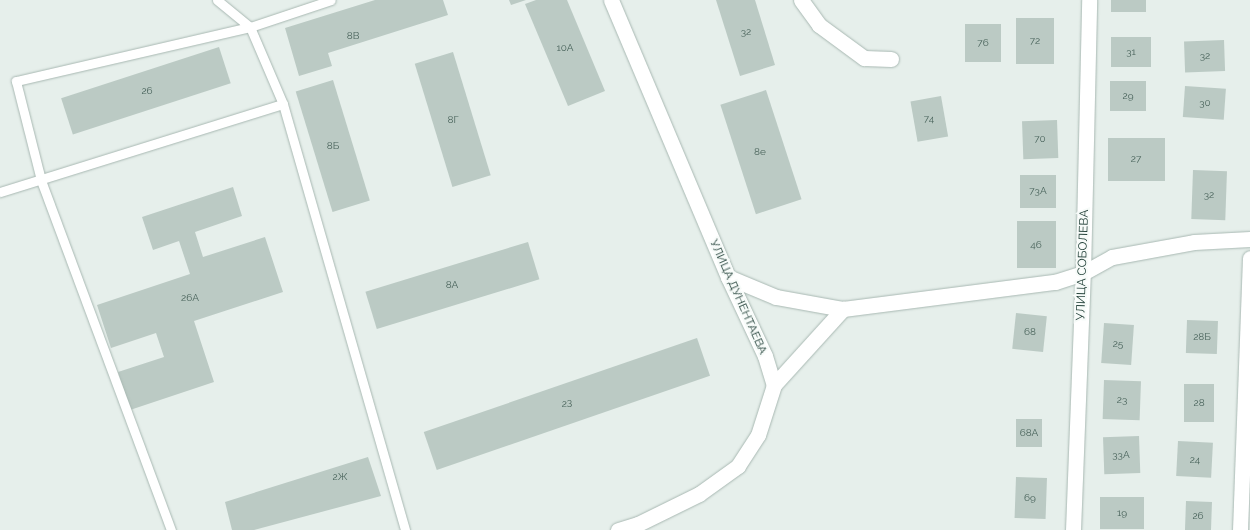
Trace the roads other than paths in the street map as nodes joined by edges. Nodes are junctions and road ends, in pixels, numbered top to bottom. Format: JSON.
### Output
{"nodes":[{"id":1,"x":217,"y":0,"type":"edge"},
{"id":2,"x":331,"y":0,"type":"edge"},
{"id":3,"x":611,"y":0,"type":"edge"},
{"id":4,"x":801,"y":0,"type":"edge"},
{"id":5,"x":1088,"y":0,"type":"edge"},
{"id":6,"x":250,"y":27,"type":"junction"},
{"id":7,"x":891,"y":59,"type":"dead end"},
{"id":8,"x":283,"y":104,"type":"junction"},
{"id":9,"x":41,"y":180,"type":"junction"},
{"id":10,"x":0,"y":192,"type":"edge"},
{"id":11,"x":1250,"y":239,"type":"edge"},
{"id":12,"x":1250,"y":268,"type":"edge"},
{"id":13,"x":1083,"y":273,"type":"junction"},
{"id":14,"x":728,"y":277,"type":"junction"},
{"id":15,"x":843,"y":309,"type":"junction"},
{"id":16,"x":774,"y":384,"type":"junction"},
{"id":17,"x":171,"y":530,"type":"edge"},
{"id":18,"x":405,"y":530,"type":"edge"},
{"id":19,"x":618,"y":530,"type":"edge"},
{"id":20,"x":1073,"y":530,"type":"edge"},
{"id":21,"x":1240,"y":530,"type":"edge"}],
"edges":[{"from":1,"to":6,"type":"lane"},
{"from":2,"to":6,"type":"lane"},
{"from":3,"to":14,"type":"street","name":"УЛИЦА ДУНЕНТАЕВА"},
{"from":4,"to":7,"type":"street"},
{"from":5,"to":13,"type":"street","name":"УЛИЦА СОБОЛЕВА"},
{"from":6,"to":8,"type":"lane"},
{"from":6,"to":9,"type":"lane"},
{"from":8,"to":9,"type":"lane"},
{"from":8,"to":18,"type":"lane"},
{"from":9,"to":10,"type":"lane"},
{"from":9,"to":17,"type":"lane"},
{"from":11,"to":13,"type":"street"},
{"from":12,"to":21,"type":"street"},
{"from":13,"to":15,"type":"street"},
{"from":13,"to":20,"type":"street","name":"УЛИЦА СОБОЛЕВА"},
{"from":14,"to":15,"type":"street"},
{"from":14,"to":16,"type":"street","name":"УЛИЦА ДУНЕНТАЕВА"},
{"from":15,"to":16,"type":"street"},
{"from":16,"to":19,"type":"street"}]}
